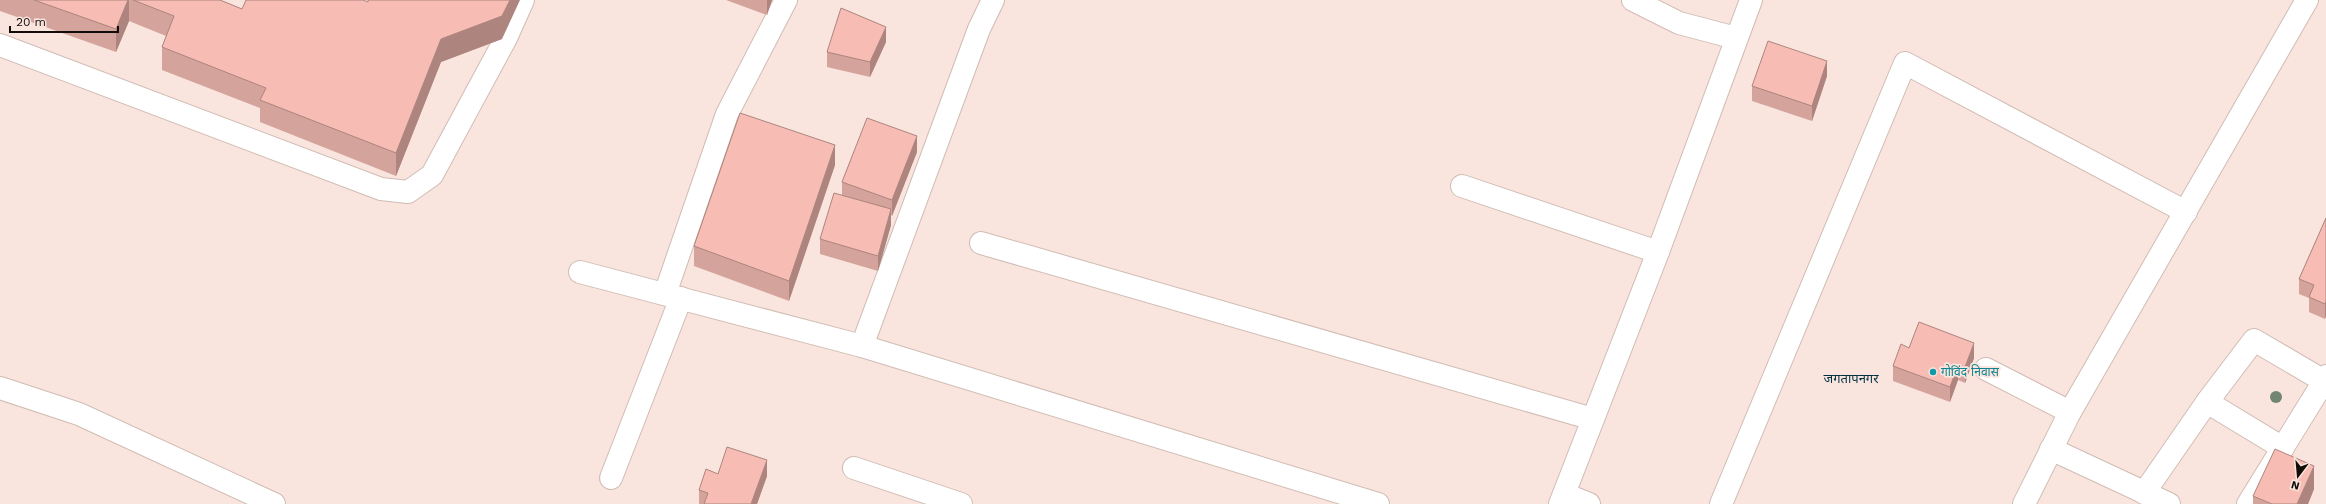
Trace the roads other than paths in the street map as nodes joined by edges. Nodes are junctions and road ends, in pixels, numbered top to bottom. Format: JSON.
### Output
{"nodes":[{"id":1,"x":523,"y":0,"type":"edge"},
{"id":2,"x":786,"y":0,"type":"edge"},
{"id":3,"x":993,"y":0,"type":"edge"},
{"id":4,"x":1633,"y":0,"type":"edge"},
{"id":5,"x":1751,"y":0,"type":"edge"},
{"id":6,"x":2307,"y":0,"type":"edge"},
{"id":7,"x":1736,"y":38,"type":"junction"},
{"id":8,"x":0,"y":45,"type":"edge"},
{"id":9,"x":1462,"y":186,"type":"dead end"},
{"id":10,"x":2186,"y":212,"type":"junction"},
{"id":11,"x":980,"y":243,"type":"dead end"},
{"id":12,"x":1658,"y":252,"type":"junction"},
{"id":13,"x":580,"y":272,"type":"dead end"},
{"id":14,"x":673,"y":296,"type":"junction"},
{"id":15,"x":862,"y":346,"type":"junction"},
{"id":16,"x":1986,"y":369,"type":"dead end"},
{"id":17,"x":2325,"y":380,"type":"edge"},
{"id":18,"x":0,"y":388,"type":"edge"},
{"id":19,"x":2207,"y":402,"type":"junction"},
{"id":20,"x":2070,"y":412,"type":"junction"},
{"id":21,"x":1593,"y":419,"type":"junction"},
{"id":22,"x":2283,"y":448,"type":"junction"},
{"id":23,"x":2051,"y":449,"type":"junction"},
{"id":24,"x":854,"y":468,"type":"dead end"},
{"id":25,"x":611,"y":478,"type":"dead end"},
{"id":26,"x":2144,"y":493,"type":"junction"},
{"id":27,"x":1562,"y":499,"type":"edge"},
{"id":28,"x":274,"y":504,"type":"edge"},
{"id":29,"x":961,"y":504,"type":"edge"},
{"id":30,"x":1378,"y":504,"type":"edge"},
{"id":31,"x":1589,"y":504,"type":"edge"},
{"id":32,"x":1721,"y":504,"type":"edge"},
{"id":33,"x":2024,"y":504,"type":"edge"},
{"id":34,"x":2169,"y":504,"type":"edge"},
{"id":35,"x":2248,"y":504,"type":"edge"}],
"edges":[{"from":1,"to":8,"type":"street"},
{"from":2,"to":14,"type":"street"},
{"from":3,"to":15,"type":"street"},
{"from":4,"to":7,"type":"street"},
{"from":5,"to":7,"type":"street"},
{"from":6,"to":10,"type":"street"},
{"from":7,"to":12,"type":"street"},
{"from":9,"to":12,"type":"street"},
{"from":10,"to":20,"type":"street"},
{"from":10,"to":32,"type":"street"},
{"from":11,"to":21,"type":"street"},
{"from":12,"to":21,"type":"street"},
{"from":13,"to":14,"type":"street"},
{"from":14,"to":15,"type":"street"},
{"from":14,"to":25,"type":"street"},
{"from":15,"to":30,"type":"street"},
{"from":16,"to":20,"type":"street"},
{"from":17,"to":19,"type":"street"},
{"from":17,"to":22,"type":"street"},
{"from":18,"to":28,"type":"street"},
{"from":19,"to":22,"type":"street"},
{"from":19,"to":26,"type":"street"},
{"from":20,"to":23,"type":"street"},
{"from":21,"to":27,"type":"street"},
{"from":22,"to":35,"type":"street"},
{"from":23,"to":26,"type":"street"},
{"from":23,"to":33,"type":"street"},
{"from":24,"to":29,"type":"street"},
{"from":26,"to":34,"type":"street"},
{"from":27,"to":31,"type":"street"}]}
